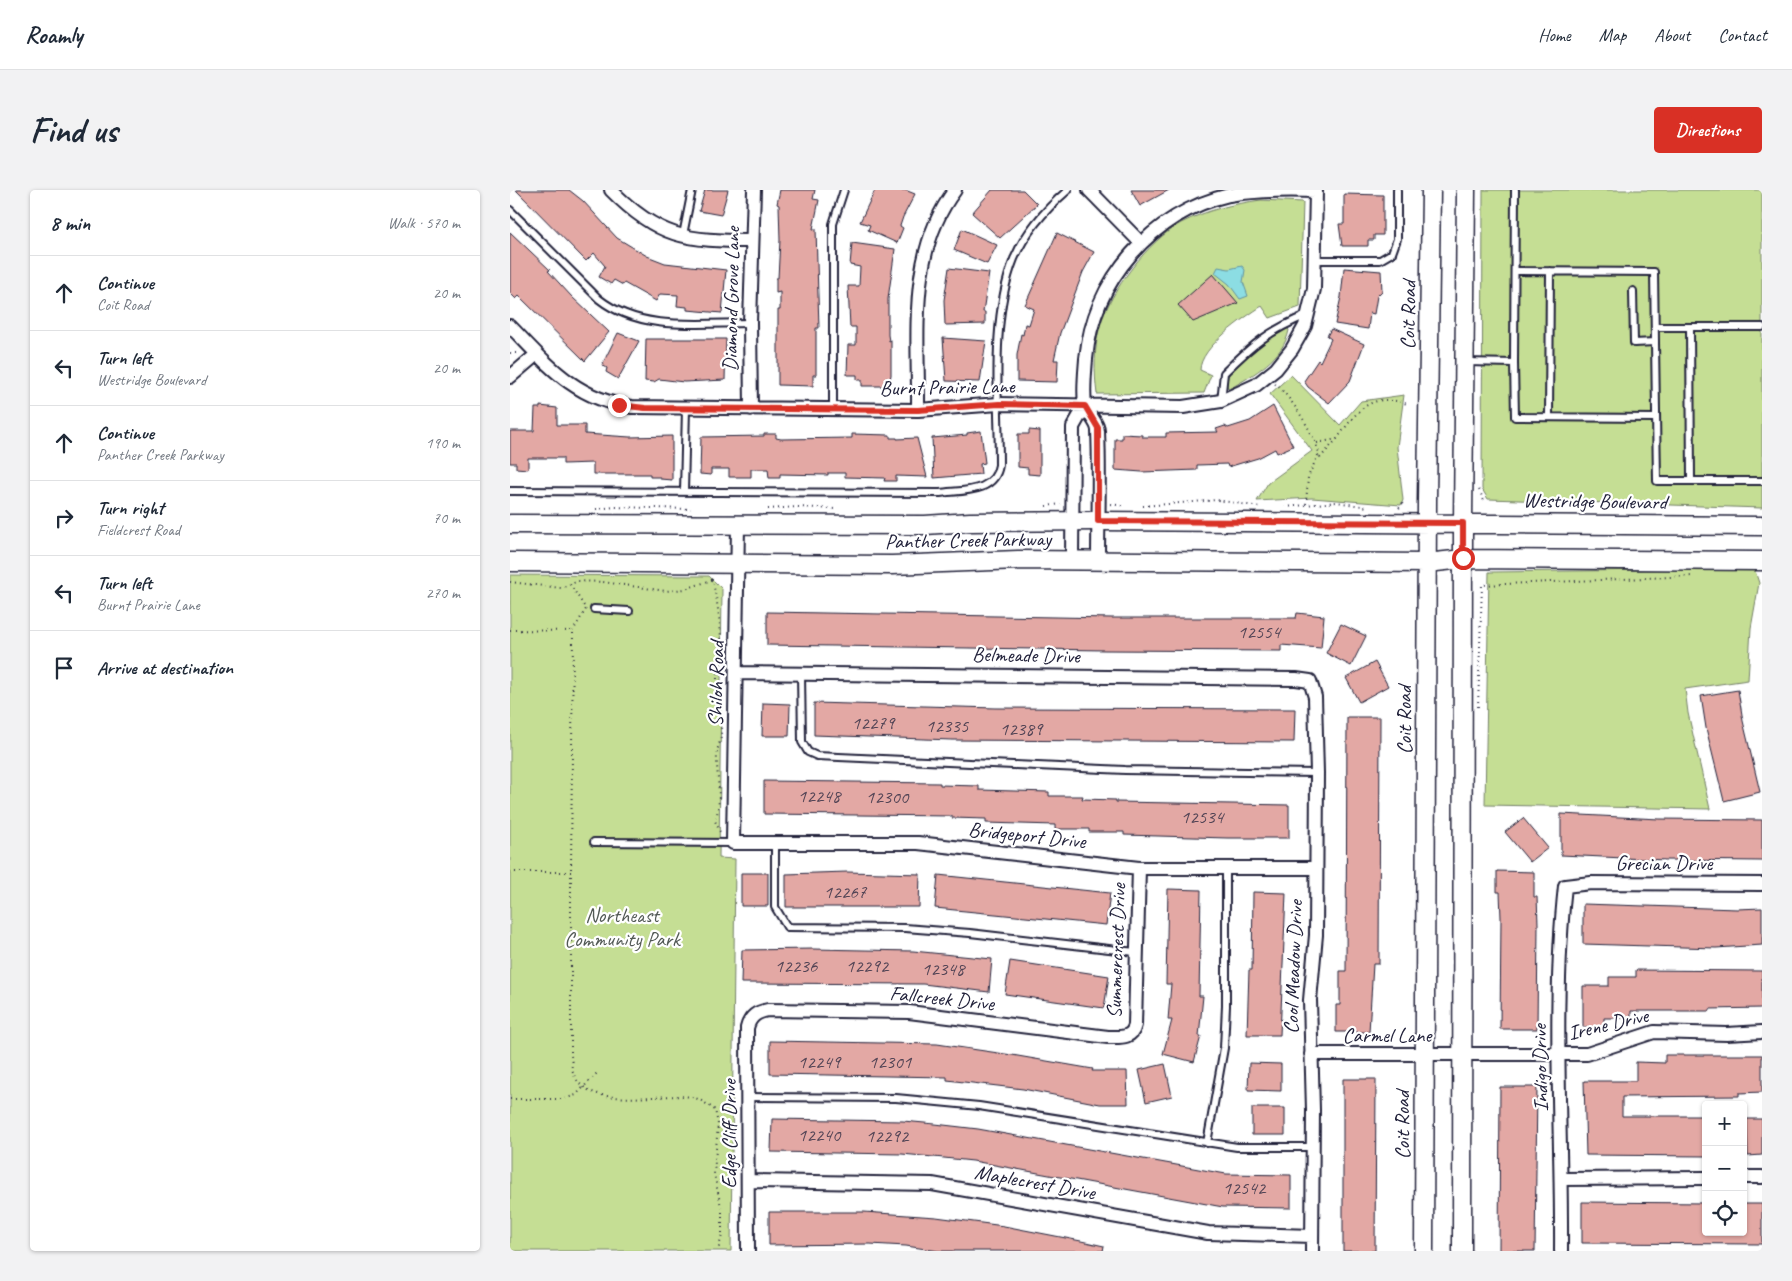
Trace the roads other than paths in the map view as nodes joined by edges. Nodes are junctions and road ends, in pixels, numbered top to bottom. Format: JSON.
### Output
{"nodes":[{"id":1,"x":611,"y":190,"type":"edge"},
{"id":2,"x":692,"y":190,"type":"edge"},
{"id":3,"x":754,"y":190,"type":"edge"},
{"id":4,"x":844,"y":190,"type":"edge"},
{"id":5,"x":955,"y":190,"type":"edge"},
{"id":6,"x":1068,"y":190,"type":"edge"},
{"id":7,"x":1088,"y":190,"type":"edge"},
{"id":8,"x":1397,"y":190,"type":"edge"},
{"id":9,"x":1431,"y":190,"type":"edge"},
{"id":10,"x":1466,"y":190,"type":"edge"},
{"id":11,"x":1515,"y":190,"type":"edge"},
{"id":12,"x":1316,"y":191,"type":"edge"},
{"id":13,"x":510,"y":210,"type":"edge"},
{"id":14,"x":682,"y":237,"type":"junction"},
{"id":15,"x":752,"y":242,"type":"junction"},
{"id":16,"x":1141,"y":243,"type":"junction"},
{"id":17,"x":1315,"y":260,"type":"junction"},
{"id":18,"x":1515,"y":271,"type":"junction"},
{"id":19,"x":1550,"y":271,"type":"junction"},
{"id":20,"x":1633,"y":291,"type":"dead end"},
{"id":21,"x":1309,"y":314,"type":"junction"},
{"id":22,"x":750,"y":323,"type":"junction"},
{"id":23,"x":510,"y":326,"type":"edge"},
{"id":24,"x":1655,"y":327,"type":"junction"},
{"id":25,"x":1690,"y":327,"type":"junction"},
{"id":26,"x":1762,"y":327,"type":"edge"},
{"id":27,"x":1655,"y":342,"type":"junction"},
{"id":28,"x":537,"y":354,"type":"junction"},
{"id":29,"x":1464,"y":362,"type":"junction"},
{"id":30,"x":1514,"y":363,"type":"junction"},
{"id":31,"x":510,"y":377,"type":"edge"},
{"id":32,"x":1221,"y":401,"type":"junction"},
{"id":33,"x":999,"y":404,"type":"junction"},
{"id":34,"x":1085,"y":406,"type":"junction"},
{"id":35,"x":686,"y":408,"type":"junction"},
{"id":36,"x":751,"y":409,"type":"junction"},
{"id":37,"x":833,"y":409,"type":"junction"},
{"id":38,"x":918,"y":410,"type":"junction"},
{"id":39,"x":1549,"y":417,"type":"junction"},
{"id":40,"x":1656,"y":418,"type":"junction"},
{"id":41,"x":1691,"y":481,"type":"junction"},
{"id":42,"x":1762,"y":481,"type":"edge"},
{"id":43,"x":510,"y":491,"type":"edge"},
{"id":44,"x":684,"y":492,"type":"junction"},
{"id":45,"x":1071,"y":521,"type":"junction"},
{"id":46,"x":1098,"y":521,"type":"junction"},
{"id":47,"x":1427,"y":522,"type":"junction"},
{"id":48,"x":1463,"y":523,"type":"junction"},
{"id":49,"x":510,"y":524,"type":"edge"},
{"id":50,"x":738,"y":525,"type":"junction"},
{"id":51,"x":1762,"y":526,"type":"edge"},
{"id":52,"x":1463,"y":558,"type":"junction"},
{"id":53,"x":1072,"y":561,"type":"junction"},
{"id":54,"x":1098,"y":561,"type":"junction"},
{"id":55,"x":1762,"y":561,"type":"edge"},
{"id":56,"x":510,"y":562,"type":"edge"},
{"id":57,"x":1428,"y":563,"type":"junction"},
{"id":58,"x":738,"y":564,"type":"junction"},
{"id":59,"x":594,"y":609,"type":"dead end"},
{"id":60,"x":629,"y":611,"type":"dead end"},
{"id":61,"x":737,"y":673,"type":"junction"},
{"id":62,"x":801,"y":673,"type":"junction"},
{"id":63,"x":1313,"y":685,"type":"joint"},
{"id":64,"x":1317,"y":773,"type":"junction"},
{"id":65,"x":594,"y":842,"type":"dead end"},
{"id":66,"x":733,"y":843,"type":"junction"},
{"id":67,"x":775,"y":843,"type":"junction"},
{"id":68,"x":1139,"y":868,"type":"junction"},
{"id":69,"x":1226,"y":868,"type":"junction"},
{"id":70,"x":1316,"y":868,"type":"junction"},
{"id":71,"x":1762,"y":884,"type":"edge"},
{"id":72,"x":1565,"y":886,"type":"joint"},
{"id":73,"x":1136,"y":952,"type":"junction"},
{"id":74,"x":751,"y":1018,"type":"joint"},
{"id":75,"x":1762,"y":1032,"type":"edge"},
{"id":76,"x":1131,"y":1034,"type":"joint"},
{"id":77,"x":1311,"y":1054,"type":"junction"},
{"id":78,"x":1425,"y":1055,"type":"junction"},
{"id":79,"x":1463,"y":1055,"type":"junction"},
{"id":80,"x":1558,"y":1055,"type":"junction"},
{"id":81,"x":749,"y":1097,"type":"junction"},
{"id":82,"x":1207,"y":1143,"type":"junction"},
{"id":83,"x":1314,"y":1147,"type":"junction"},
{"id":84,"x":1762,"y":1177,"type":"edge"},
{"id":85,"x":1702,"y":1178,"type":"edge"},
{"id":86,"x":1747,"y":1178,"type":"edge"},
{"id":87,"x":1562,"y":1179,"type":"junction"},
{"id":88,"x":750,"y":1181,"type":"junction"},
{"id":89,"x":1312,"y":1236,"type":"junction"},
{"id":90,"x":748,"y":1251,"type":"edge"},
{"id":91,"x":1312,"y":1251,"type":"edge"},
{"id":92,"x":1424,"y":1251,"type":"edge"},
{"id":93,"x":1462,"y":1251,"type":"edge"},
{"id":94,"x":1561,"y":1251,"type":"edge"}],
"edges":[{"from":1,"to":14,"type":"street"},
{"from":2,"to":14,"type":"lane"},
{"from":3,"to":15,"type":"street","name":"Diamond Grove Lane"},
{"from":4,"to":37,"type":"lane"},
{"from":5,"to":38,"type":"street"},
{"from":6,"to":33,"type":"lane"},
{"from":7,"to":16,"type":"street"},
{"from":8,"to":17,"type":"lane"},
{"from":9,"to":47,"type":"main road","name":"Coit Road"},
{"from":10,"to":29,"type":"main road"},
{"from":11,"to":18,"type":"lane"},
{"from":12,"to":16,"type":"street"},
{"from":12,"to":17,"type":"street","name":"Burnt Prairie Lane"},
{"from":13,"to":22,"type":"lane"},
{"from":14,"to":15,"type":"street"},
{"from":15,"to":22,"type":"street","name":"Diamond Grove Lane"},
{"from":16,"to":34,"type":"street"},
{"from":17,"to":21,"type":"street","name":"Burnt Prairie Lane"},
{"from":18,"to":19,"type":"lane"},
{"from":18,"to":30,"type":"lane"},
{"from":19,"to":24,"type":"lane"},
{"from":19,"to":39,"type":"lane"},
{"from":20,"to":27,"type":"lane"},
{"from":21,"to":32,"type":"street","name":"Burnt Prairie Lane"},
{"from":21,"to":32,"type":"lane"},
{"from":22,"to":36,"type":"street","name":"Diamond Grove Lane"},
{"from":23,"to":28,"type":"street","name":"Burnt Prairie Lane"},
{"from":24,"to":25,"type":"lane"},
{"from":24,"to":27,"type":"lane"},
{"from":25,"to":26,"type":"lane"},
{"from":25,"to":41,"type":"lane"},
{"from":27,"to":40,"type":"lane"},
{"from":28,"to":31,"type":"street"},
{"from":28,"to":35,"type":"street","name":"Burnt Prairie Lane"},
{"from":29,"to":30,"type":"lane"},
{"from":29,"to":48,"type":"main road"},
{"from":30,"to":39,"type":"lane"},
{"from":32,"to":34,"type":"street","name":"Burnt Prairie Lane"},
{"from":33,"to":34,"type":"street","name":"Burnt Prairie Lane"},
{"from":33,"to":38,"type":"street","name":"Burnt Prairie Lane"},
{"from":33,"to":44,"type":"lane"},
{"from":34,"to":45,"type":"street"},
{"from":34,"to":46,"type":"street"},
{"from":35,"to":36,"type":"street","name":"Burnt Prairie Lane"},
{"from":35,"to":44,"type":"lane"},
{"from":36,"to":37,"type":"street","name":"Burnt Prairie Lane"},
{"from":37,"to":38,"type":"street","name":"Burnt Prairie Lane"},
{"from":39,"to":40,"type":"lane"},
{"from":40,"to":41,"type":"lane"},
{"from":41,"to":42,"type":"lane"},
{"from":43,"to":44,"type":"lane"},
{"from":45,"to":46,"type":"main road","name":"Panther Creek Parkway"},
{"from":45,"to":50,"type":"main road","name":"Panther Creek Parkway"},
{"from":45,"to":53,"type":"street"},
{"from":46,"to":47,"type":"main road","name":"Panther Creek Parkway"},
{"from":46,"to":54,"type":"street"},
{"from":47,"to":48,"type":"main road","name":"Westridge Boulevard"},
{"from":47,"to":57,"type":"main road","name":"Coit Road"},
{"from":48,"to":51,"type":"main road","name":"Westridge Boulevard"},
{"from":48,"to":52,"type":"main road"},
{"from":49,"to":50,"type":"main road","name":"Panther Creek Parkway"},
{"from":50,"to":58,"type":"street","name":"Shiloh Road"},
{"from":52,"to":55,"type":"main road"},
{"from":52,"to":57,"type":"main road"},
{"from":52,"to":79,"type":"main road"},
{"from":53,"to":54,"type":"main road","name":"Panther Creek Parkway"},
{"from":53,"to":58,"type":"main road","name":"Panther Creek Parkway"},
{"from":54,"to":57,"type":"main road","name":"Panther Creek Parkway"},
{"from":56,"to":58,"type":"main road","name":"Panther Creek Parkway"},
{"from":57,"to":78,"type":"main road","name":"Coit Road"},
{"from":58,"to":61,"type":"street","name":"Shiloh Road"},
{"from":59,"to":60,"type":"lane"},
{"from":61,"to":62,"type":"street","name":"Belmeade Drive"},
{"from":61,"to":66,"type":"street","name":"Shiloh Road"},
{"from":62,"to":63,"type":"street","name":"Belmeade Drive"},
{"from":62,"to":64,"type":"lane"},
{"from":63,"to":64,"type":"street","name":"Cool Meadow Drive"},
{"from":64,"to":70,"type":"street","name":"Cool Meadow Drive"},
{"from":65,"to":66,"type":"lane"},
{"from":66,"to":67,"type":"street","name":"Bridgeport Drive"},
{"from":67,"to":68,"type":"street","name":"Bridgeport Drive"},
{"from":67,"to":73,"type":"lane"},
{"from":68,"to":69,"type":"street","name":"Bridgeport Drive"},
{"from":68,"to":73,"type":"street","name":"Summercrest Drive"},
{"from":69,"to":70,"type":"street","name":"Bridgeport Drive"},
{"from":69,"to":82,"type":"lane"},
{"from":70,"to":77,"type":"street","name":"Cool Meadow Drive"},
{"from":71,"to":72,"type":"street","name":"Grecian Drive"},
{"from":72,"to":80,"type":"street","name":"Indigo Drive"},
{"from":73,"to":76,"type":"street","name":"Summercrest Drive"},
{"from":74,"to":76,"type":"street","name":"Fallcreek Drive"},
{"from":74,"to":81,"type":"street","name":"Edge Cliff Drive"},
{"from":75,"to":80,"type":"street","name":"Irene Drive"},
{"from":77,"to":78,"type":"street","name":"Carmel Lane"},
{"from":77,"to":83,"type":"street","name":"Cool Meadow Drive"},
{"from":78,"to":79,"type":"street","name":"Carmel Lane"},
{"from":78,"to":92,"type":"main road","name":"Coit Road"},
{"from":79,"to":80,"type":"street","name":"Irene Drive"},
{"from":79,"to":93,"type":"main road"},
{"from":80,"to":87,"type":"street","name":"Indigo Drive"},
{"from":81,"to":82,"type":"lane"},
{"from":81,"to":88,"type":"street","name":"Edge Cliff Drive"},
{"from":82,"to":83,"type":"lane"},
{"from":83,"to":89,"type":"street","name":"Cool Meadow Drive"},
{"from":84,"to":86,"type":"street"},
{"from":85,"to":87,"type":"street"},
{"from":87,"to":94,"type":"street","name":"Indigo Drive"},
{"from":88,"to":89,"type":"street","name":"Maplecrest Drive"},
{"from":88,"to":90,"type":"street","name":"Edge Cliff Drive"},
{"from":89,"to":91,"type":"street","name":"Cool Meadow Drive"}]}
